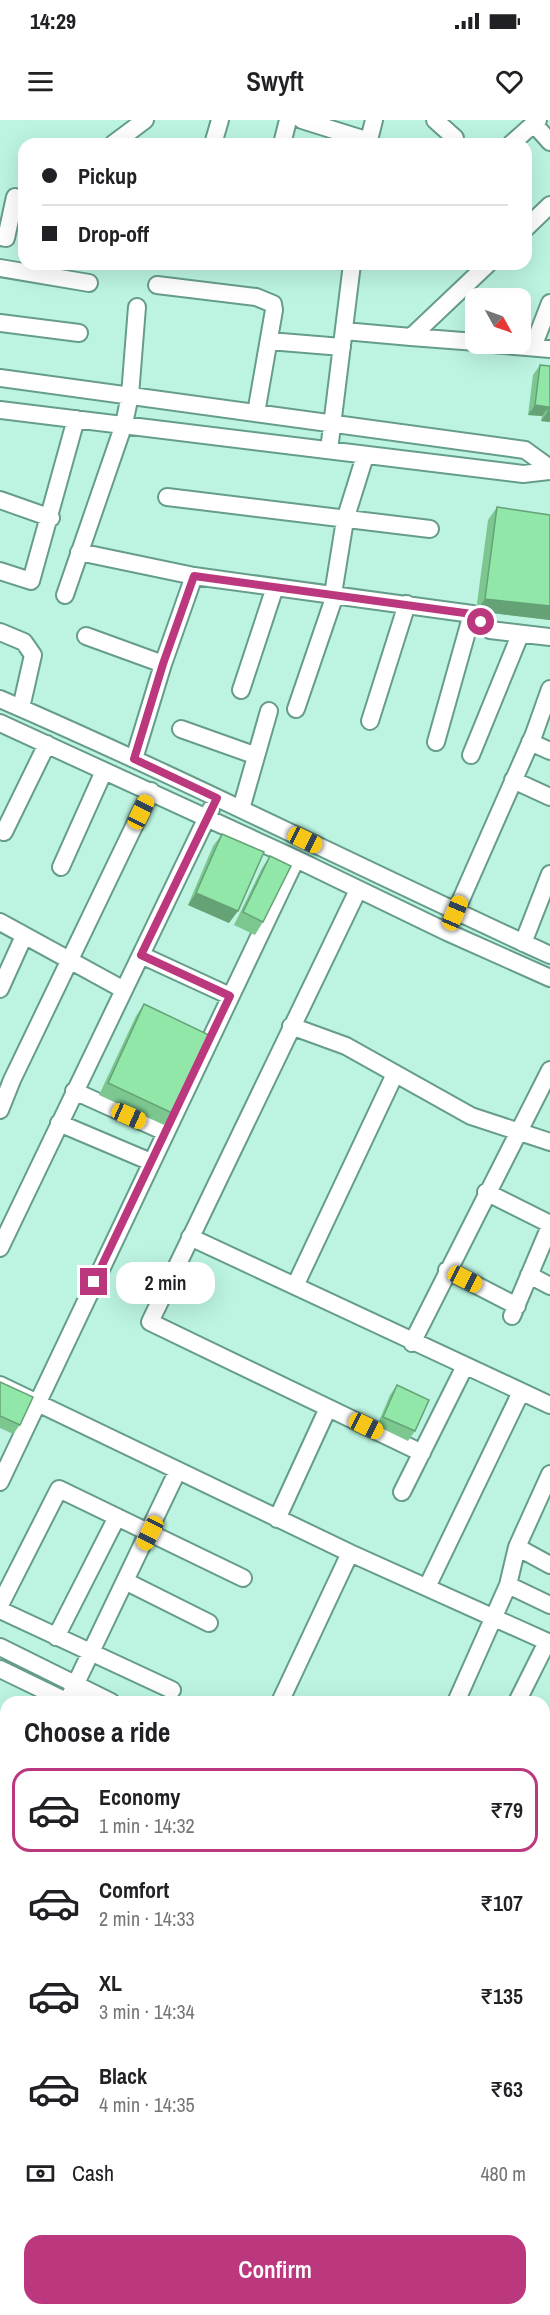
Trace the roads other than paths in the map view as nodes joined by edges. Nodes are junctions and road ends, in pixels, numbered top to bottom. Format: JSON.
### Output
{"nodes":[{"id":1,"x":144,"y":120,"type":"edge"},
{"id":2,"x":220,"y":120,"type":"edge"},
{"id":3,"x":288,"y":120,"type":"edge"},
{"id":4,"x":302,"y":120,"type":"edge"},
{"id":5,"x":374,"y":120,"type":"edge"},
{"id":6,"x":435,"y":120,"type":"edge"},
{"id":7,"x":536,"y":122,"type":"edge"},
{"id":8,"x":121,"y":138,"type":"edge"},
{"id":9,"x":215,"y":138,"type":"edge"},
{"id":10,"x":284,"y":138,"type":"edge"},
{"id":11,"x":357,"y":138,"type":"edge"},
{"id":12,"x":370,"y":138,"type":"edge"},
{"id":13,"x":455,"y":138,"type":"dead end"},
{"id":14,"x":518,"y":138,"type":"edge"},
{"id":15,"x":550,"y":142,"type":"edge"},
{"id":16,"x":15,"y":197,"type":"dead end"},
{"id":17,"x":550,"y":205,"type":"edge"},
{"id":18,"x":532,"y":222,"type":"edge"},
{"id":19,"x":0,"y":237,"type":"edge"},
{"id":20,"x":0,"y":268,"type":"edge"},
{"id":21,"x":351,"y":270,"type":"edge"},
{"id":22,"x":482,"y":270,"type":"edge"},
{"id":23,"x":89,"y":283,"type":"dead end"},
{"id":24,"x":157,"y":285,"type":"dead end"},
{"id":25,"x":550,"y":303,"type":"edge"},
{"id":26,"x":137,"y":307,"type":"dead end"},
{"id":27,"x":0,"y":323,"type":"edge"},
{"id":28,"x":79,"y":333,"type":"dead end"},
{"id":29,"x":411,"y":337,"type":"junction"},
{"id":30,"x":343,"y":339,"type":"junction"},
{"id":31,"x":269,"y":341,"type":"junction"},
{"id":32,"x":465,"y":341,"type":"edge"},
{"id":33,"x":542,"y":348,"type":"edge"},
{"id":34,"x":0,"y":378,"type":"edge"},
{"id":35,"x":130,"y":395,"type":"junction"},
{"id":36,"x":0,"y":410,"type":"edge"},
{"id":37,"x":256,"y":413,"type":"junction"},
{"id":38,"x":76,"y":419,"type":"junction"},
{"id":39,"x":124,"y":424,"type":"junction"},
{"id":40,"x":332,"y":424,"type":"junction"},
{"id":41,"x":329,"y":450,"type":"junction"},
{"id":42,"x":365,"y":456,"type":"junction"},
{"id":43,"x":550,"y":470,"type":"edge"},
{"id":44,"x":167,"y":497,"type":"dead end"},
{"id":45,"x":0,"y":500,"type":"edge"},
{"id":46,"x":51,"y":518,"type":"junction"},
{"id":47,"x":345,"y":520,"type":"junction"},
{"id":48,"x":430,"y":529,"type":"dead end"},
{"id":49,"x":79,"y":552,"type":"junction"},
{"id":50,"x":0,"y":571,"type":"edge"},
{"id":51,"x":194,"y":576,"type":"junction"},
{"id":52,"x":275,"y":587,"type":"junction"},
{"id":53,"x":334,"y":594,"type":"junction"},
{"id":54,"x":65,"y":595,"type":"dead end"},
{"id":55,"x":407,"y":604,"type":"junction"},
{"id":56,"x":472,"y":614,"type":"junction"},
{"id":57,"x":0,"y":632,"type":"edge"},
{"id":58,"x":520,"y":635,"type":"junction"},
{"id":59,"x":86,"y":636,"type":"dead end"},
{"id":60,"x":550,"y":637,"type":"edge"},
{"id":61,"x":163,"y":664,"type":"junction"},
{"id":62,"x":550,"y":689,"type":"edge"},
{"id":63,"x":241,"y":690,"type":"dead end"},
{"id":64,"x":0,"y":699,"type":"edge"},
{"id":65,"x":21,"y":708,"type":"junction"},
{"id":66,"x":296,"y":709,"type":"dead end"},
{"id":67,"x":269,"y":711,"type":"dead end"},
{"id":68,"x":370,"y":721,"type":"dead end"},
{"id":69,"x":0,"y":723,"type":"edge"},
{"id":70,"x":181,"y":729,"type":"dead end"},
{"id":71,"x":436,"y":742,"type":"dead end"},
{"id":72,"x":530,"y":742,"type":"junction"},
{"id":73,"x":47,"y":744,"type":"junction"},
{"id":74,"x":550,"y":751,"type":"edge"},
{"id":75,"x":471,"y":754,"type":"dead end"},
{"id":76,"x":254,"y":755,"type":"junction"},
{"id":77,"x":134,"y":759,"type":"junction"},
{"id":78,"x":104,"y":771,"type":"junction"},
{"id":79,"x":513,"y":780,"type":"junction"},
{"id":80,"x":151,"y":791,"type":"junction"},
{"id":81,"x":550,"y":797,"type":"edge"},
{"id":82,"x":217,"y":798,"type":"junction"},
{"id":83,"x":241,"y":810,"type":"junction"},
{"id":84,"x":207,"y":817,"type":"junction"},
{"id":85,"x":4,"y":832,"type":"dead end"},
{"id":86,"x":296,"y":859,"type":"junction"},
{"id":87,"x":61,"y":867,"type":"dead end"},
{"id":88,"x":548,"y":884,"type":"edge"},
{"id":89,"x":358,"y":890,"type":"junction"},
{"id":90,"x":455,"y":913,"type":"junction"},
{"id":91,"x":0,"y":922,"type":"edge"},
{"id":92,"x":447,"y":932,"type":"junction"},
{"id":93,"x":24,"y":936,"type":"junction"},
{"id":94,"x":524,"y":943,"type":"junction"},
{"id":95,"x":141,"y":955,"type":"junction"},
{"id":96,"x":550,"y":955,"type":"edge"},
{"id":97,"x":69,"y":960,"type":"junction"},
{"id":98,"x":550,"y":978,"type":"edge"},
{"id":99,"x":0,"y":989,"type":"edge"},
{"id":100,"x":124,"y":990,"type":"junction"},
{"id":101,"x":230,"y":996,"type":"junction"},
{"id":102,"x":291,"y":1026,"type":"junction"},
{"id":103,"x":550,"y":1070,"type":"edge"},
{"id":104,"x":395,"y":1074,"type":"junction"},
{"id":105,"x":74,"y":1091,"type":"junction"},
{"id":106,"x":0,"y":1110,"type":"edge"},
{"id":107,"x":59,"y":1123,"type":"junction"},
{"id":108,"x":519,"y":1131,"type":"junction"},
{"id":109,"x":165,"y":1132,"type":"junction"},
{"id":110,"x":550,"y":1142,"type":"edge"},
{"id":111,"x":151,"y":1161,"type":"junction"},
{"id":112,"x":486,"y":1192,"type":"junction"},
{"id":113,"x":7,"y":1214,"type":"edge"},
{"id":114,"x":550,"y":1225,"type":"edge"},
{"id":115,"x":190,"y":1237,"type":"junction"},
{"id":116,"x":0,"y":1248,"type":"edge"},
{"id":117,"x":447,"y":1270,"type":"junction"},
{"id":118,"x":529,"y":1275,"type":"junction"},
{"id":119,"x":295,"y":1286,"type":"junction"},
{"id":120,"x":550,"y":1286,"type":"edge"},
{"id":121,"x":412,"y":1343,"type":"junction"},
{"id":122,"x":465,"y":1366,"type":"junction"},
{"id":123,"x":0,"y":1385,"type":"edge"},
{"id":124,"x":521,"y":1392,"type":"junction"},
{"id":125,"x":37,"y":1403,"type":"junction"},
{"id":126,"x":550,"y":1405,"type":"edge"},
{"id":127,"x":328,"y":1408,"type":"junction"},
{"id":128,"x":422,"y":1453,"type":"junction"},
{"id":129,"x":177,"y":1472,"type":"junction"},
{"id":130,"x":550,"y":1474,"type":"edge"},
{"id":131,"x":0,"y":1482,"type":"edge"},
{"id":132,"x":402,"y":1492,"type":"dead end"},
{"id":133,"x":117,"y":1517,"type":"junction"},
{"id":134,"x":277,"y":1519,"type":"junction"},
{"id":135,"x":150,"y":1533,"type":"junction"},
{"id":136,"x":517,"y":1547,"type":"junction"},
{"id":137,"x":350,"y":1553,"type":"junction"},
{"id":138,"x":550,"y":1565,"type":"edge"},
{"id":139,"x":243,"y":1578,"type":"dead end"},
{"id":140,"x":125,"y":1581,"type":"junction"},
{"id":141,"x":508,"y":1585,"type":"junction"},
{"id":142,"x":427,"y":1587,"type":"junction"},
{"id":143,"x":0,"y":1605,"type":"edge"},
{"id":144,"x":550,"y":1605,"type":"edge"},
{"id":145,"x":0,"y":1610,"type":"edge"},
{"id":146,"x":494,"y":1616,"type":"junction"},
{"id":147,"x":209,"y":1623,"type":"dead end"},
{"id":148,"x":56,"y":1637,"type":"junction"},
{"id":149,"x":548,"y":1642,"type":"edge"},
{"id":150,"x":0,"y":1647,"type":"edge"},
{"id":151,"x":92,"y":1652,"type":"junction"},
{"id":152,"x":0,"y":1669,"type":"edge"},
{"id":153,"x":76,"y":1685,"type":"junction"},
{"id":154,"x":172,"y":1690,"type":"dead end"},
{"id":155,"x":56,"y":1696,"type":"edge"},
{"id":156,"x":71,"y":1696,"type":"edge"},
{"id":157,"x":99,"y":1696,"type":"edge"},
{"id":158,"x":283,"y":1696,"type":"edge"},
{"id":159,"x":459,"y":1696,"type":"edge"},
{"id":160,"x":520,"y":1696,"type":"edge"}],
"edges":[{"from":1,"to":8,"type":"street"},
{"from":2,"to":9,"type":"street"},
{"from":3,"to":10,"type":"street"},
{"from":4,"to":11,"type":"street"},
{"from":5,"to":12,"type":"street"},
{"from":6,"to":13,"type":"street"},
{"from":7,"to":14,"type":"street"},
{"from":7,"to":15,"type":"street"},
{"from":16,"to":19,"type":"street"},
{"from":17,"to":18,"type":"street"},
{"from":20,"to":23,"type":"street"},
{"from":21,"to":30,"type":"street"},
{"from":22,"to":29,"type":"street"},
{"from":24,"to":31,"type":"street"},
{"from":25,"to":33,"type":"street"},
{"from":26,"to":35,"type":"street"},
{"from":27,"to":28,"type":"street"},
{"from":29,"to":30,"type":"street"},
{"from":29,"to":32,"type":"street"},
{"from":30,"to":31,"type":"street"},
{"from":30,"to":40,"type":"street"},
{"from":31,"to":37,"type":"street"},
{"from":34,"to":35,"type":"street"},
{"from":35,"to":37,"type":"street"},
{"from":35,"to":39,"type":"street"},
{"from":36,"to":38,"type":"street"},
{"from":37,"to":40,"type":"street"},
{"from":38,"to":39,"type":"street"},
{"from":38,"to":46,"type":"street"},
{"from":39,"to":41,"type":"street"},
{"from":39,"to":49,"type":"street"},
{"from":40,"to":41,"type":"street"},
{"from":40,"to":43,"type":"street"},
{"from":41,"to":42,"type":"street"},
{"from":42,"to":43,"type":"street"},
{"from":42,"to":47,"type":"street"},
{"from":44,"to":47,"type":"street"},
{"from":45,"to":46,"type":"street"},
{"from":46,"to":50,"type":"street"},
{"from":47,"to":48,"type":"street"},
{"from":47,"to":53,"type":"street"},
{"from":49,"to":51,"type":"street"},
{"from":49,"to":54,"type":"street"},
{"from":51,"to":52,"type":"street"},
{"from":51,"to":61,"type":"street"},
{"from":52,"to":53,"type":"street"},
{"from":52,"to":63,"type":"street"},
{"from":53,"to":55,"type":"street"},
{"from":53,"to":66,"type":"street"},
{"from":55,"to":56,"type":"street"},
{"from":55,"to":68,"type":"street"},
{"from":56,"to":58,"type":"street"},
{"from":56,"to":71,"type":"street"},
{"from":57,"to":65,"type":"street"},
{"from":58,"to":60,"type":"street"},
{"from":58,"to":75,"type":"street"},
{"from":59,"to":61,"type":"street"},
{"from":61,"to":77,"type":"street"},
{"from":62,"to":72,"type":"street"},
{"from":64,"to":65,"type":"street"},
{"from":65,"to":77,"type":"street"},
{"from":67,"to":76,"type":"street"},
{"from":69,"to":73,"type":"street"},
{"from":70,"to":76,"type":"street"},
{"from":72,"to":74,"type":"street"},
{"from":72,"to":79,"type":"street"},
{"from":73,"to":78,"type":"street"},
{"from":73,"to":85,"type":"street"},
{"from":76,"to":83,"type":"street"},
{"from":77,"to":82,"type":"street"},
{"from":78,"to":80,"type":"street"},
{"from":78,"to":87,"type":"street"},
{"from":79,"to":81,"type":"street"},
{"from":79,"to":90,"type":"street"},
{"from":80,"to":84,"type":"street"},
{"from":80,"to":97,"type":"street"},
{"from":82,"to":83,"type":"street"},
{"from":82,"to":84,"type":"street"},
{"from":83,"to":90,"type":"street"},
{"from":84,"to":86,"type":"street"},
{"from":84,"to":95,"type":"street"},
{"from":86,"to":89,"type":"street"},
{"from":86,"to":101,"type":"street"},
{"from":88,"to":94,"type":"street"},
{"from":89,"to":92,"type":"street"},
{"from":89,"to":102,"type":"street"},
{"from":90,"to":92,"type":"street"},
{"from":90,"to":94,"type":"street"},
{"from":91,"to":93,"type":"street"},
{"from":92,"to":98,"type":"street"},
{"from":93,"to":97,"type":"street"},
{"from":93,"to":99,"type":"street"},
{"from":94,"to":96,"type":"street"},
{"from":95,"to":100,"type":"street"},
{"from":95,"to":101,"type":"street"},
{"from":97,"to":100,"type":"street"},
{"from":97,"to":106,"type":"street"},
{"from":100,"to":105,"type":"street"},
{"from":101,"to":109,"type":"street"},
{"from":102,"to":104,"type":"street"},
{"from":102,"to":115,"type":"street"},
{"from":103,"to":108,"type":"street"},
{"from":104,"to":108,"type":"street"},
{"from":104,"to":119,"type":"street"},
{"from":105,"to":107,"type":"street"},
{"from":105,"to":109,"type":"street"},
{"from":107,"to":111,"type":"street"},
{"from":107,"to":113,"type":"street"},
{"from":108,"to":110,"type":"street"},
{"from":108,"to":112,"type":"street"},
{"from":109,"to":111,"type":"street"},
{"from":111,"to":125,"type":"street"},
{"from":112,"to":114,"type":"street"},
{"from":112,"to":117,"type":"street"},
{"from":113,"to":116,"type":"street"},
{"from":114,"to":118,"type":"street"},
{"from":115,"to":119,"type":"street"},
{"from":115,"to":127,"type":"street"},
{"from":117,"to":118,"type":"street"},
{"from":117,"to":121,"type":"street"},
{"from":118,"to":120,"type":"street"},
{"from":119,"to":121,"type":"street"},
{"from":121,"to":122,"type":"street"},
{"from":122,"to":124,"type":"street"},
{"from":122,"to":128,"type":"street"},
{"from":123,"to":125,"type":"street"},
{"from":124,"to":126,"type":"street"},
{"from":124,"to":142,"type":"street"},
{"from":125,"to":129,"type":"street"},
{"from":125,"to":131,"type":"street"},
{"from":127,"to":128,"type":"street"},
{"from":127,"to":134,"type":"street"},
{"from":128,"to":132,"type":"street"},
{"from":129,"to":134,"type":"street"},
{"from":129,"to":135,"type":"street"},
{"from":130,"to":136,"type":"street"},
{"from":133,"to":135,"type":"street"},
{"from":133,"to":143,"type":"street"},
{"from":133,"to":148,"type":"street"},
{"from":134,"to":137,"type":"street"},
{"from":135,"to":139,"type":"street"},
{"from":135,"to":140,"type":"street"},
{"from":136,"to":138,"type":"street"},
{"from":136,"to":141,"type":"street"},
{"from":137,"to":142,"type":"street"},
{"from":137,"to":158,"type":"street"},
{"from":140,"to":147,"type":"street"},
{"from":140,"to":151,"type":"street"},
{"from":141,"to":144,"type":"street"},
{"from":141,"to":146,"type":"street"},
{"from":142,"to":146,"type":"street"},
{"from":145,"to":148,"type":"street"},
{"from":146,"to":149,"type":"street"},
{"from":146,"to":159,"type":"street"},
{"from":148,"to":151,"type":"street"},
{"from":149,"to":160,"type":"street"},
{"from":150,"to":153,"type":"street"},
{"from":151,"to":153,"type":"street"},
{"from":151,"to":154,"type":"street"},
{"from":152,"to":155,"type":"street"},
{"from":153,"to":156,"type":"street"},
{"from":153,"to":157,"type":"street"}]}
